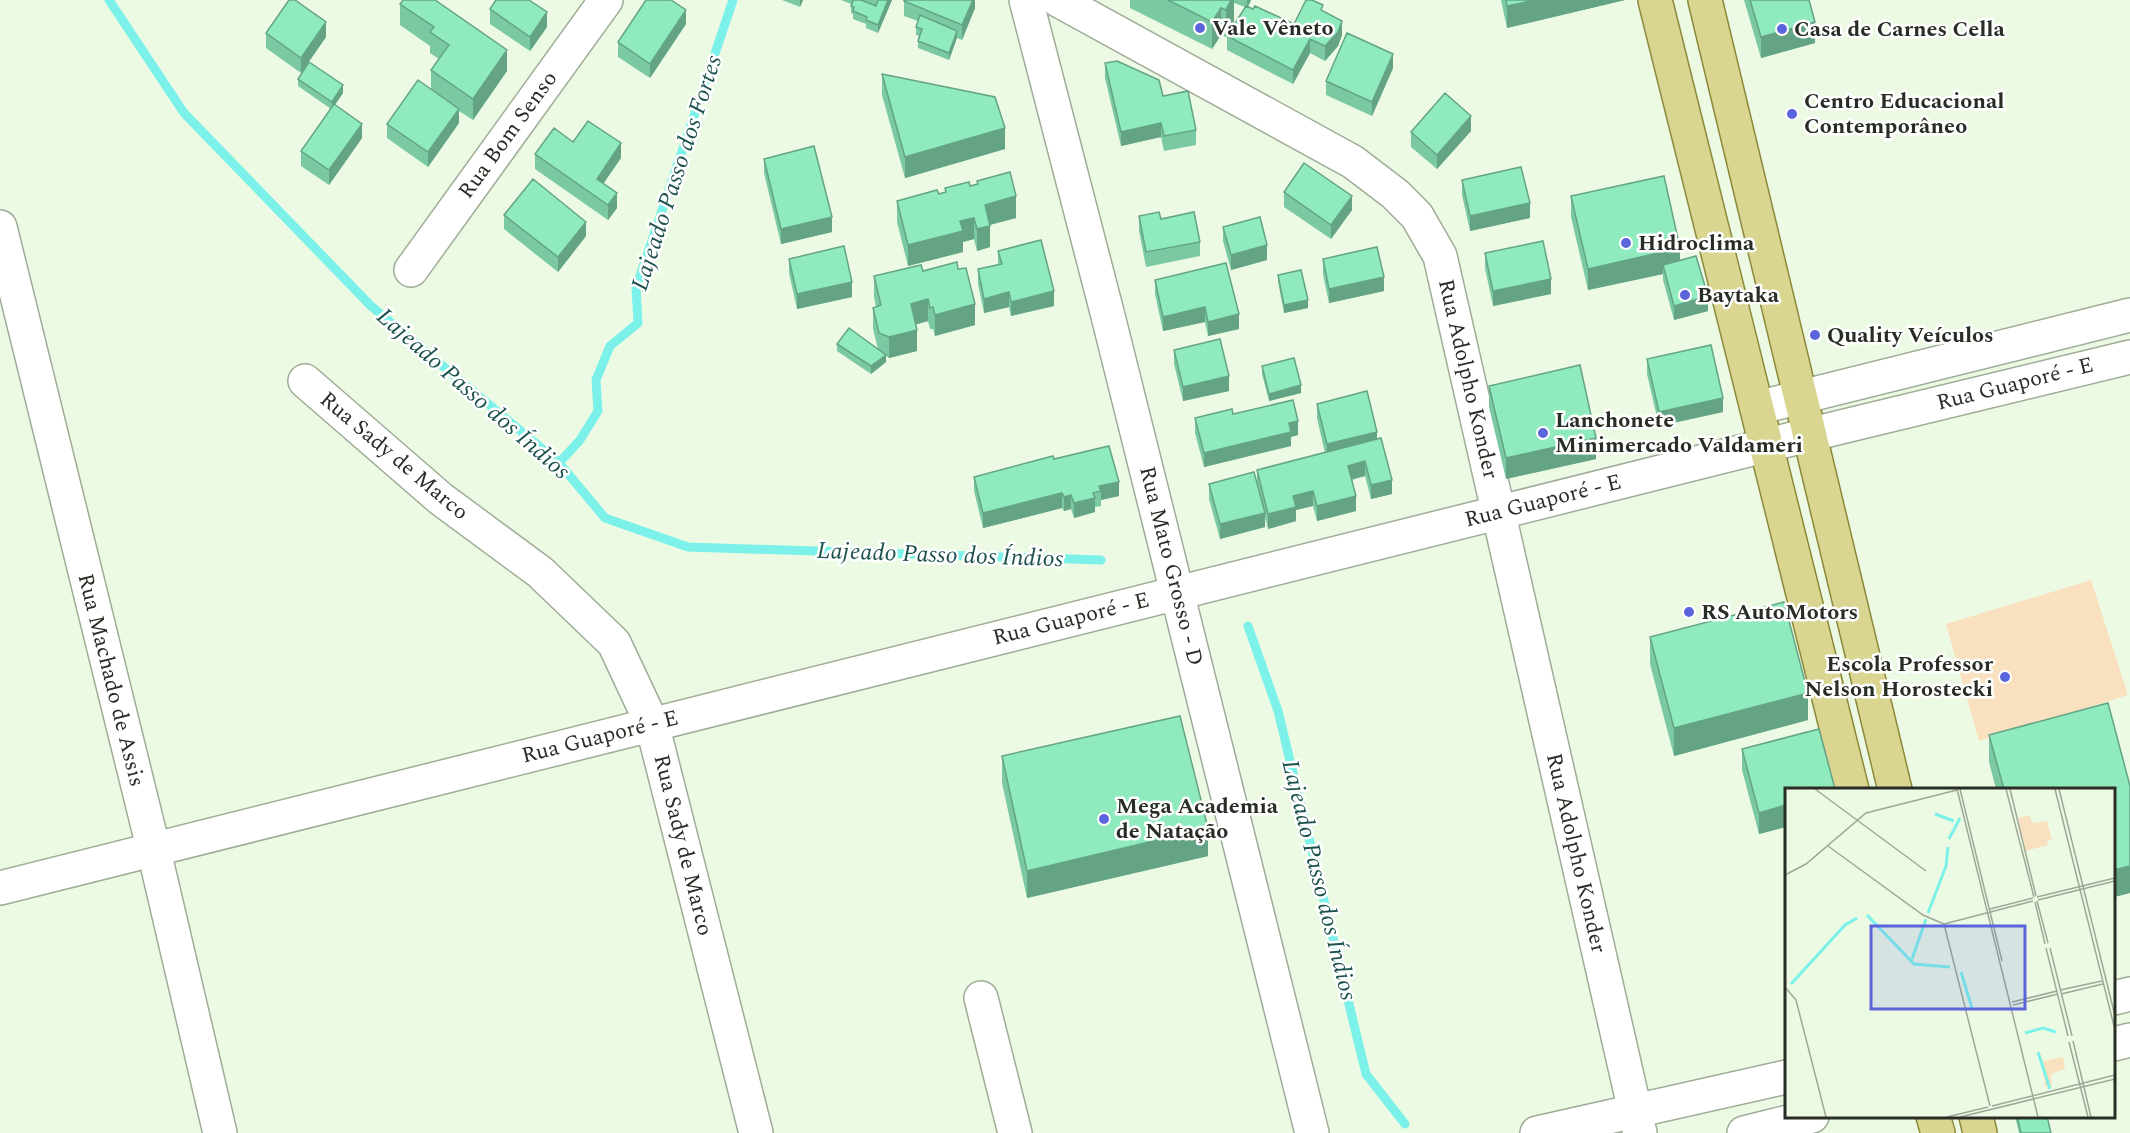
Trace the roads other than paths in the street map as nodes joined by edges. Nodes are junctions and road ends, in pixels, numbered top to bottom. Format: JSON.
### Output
{"nodes":[{"id":1,"x":606,"y":0,"type":"edge"},
{"id":2,"x":1026,"y":0,"type":"edge"},
{"id":3,"x":1058,"y":0,"type":"edge"},
{"id":4,"x":1655,"y":0,"type":"edge"},
{"id":5,"x":1704,"y":0,"type":"edge"},
{"id":6,"x":0,"y":227,"type":"edge"},
{"id":7,"x":411,"y":270,"type":"dead end"},
{"id":8,"x":2130,"y":315,"type":"edge"},
{"id":9,"x":2130,"y":357,"type":"edge"},
{"id":10,"x":305,"y":381,"type":"dead end"},
{"id":11,"x":1799,"y":396,"type":"junction"},
{"id":12,"x":1757,"y":408,"type":"junction"},
{"id":13,"x":1808,"y":435,"type":"junction"},
{"id":14,"x":1766,"y":445,"type":"junction"},
{"id":15,"x":1498,"y":512,"type":"junction"},
{"id":16,"x":1177,"y":592,"type":"junction"},
{"id":17,"x":652,"y":724,"type":"junction"},
{"id":18,"x":1852,"y":788,"type":"edge"},
{"id":19,"x":1896,"y":788,"type":"edge"},
{"id":20,"x":154,"y":850,"type":"junction"},
{"id":21,"x":0,"y":888,"type":"edge"},
{"id":22,"x":2130,"y":994,"type":"edge"},
{"id":23,"x":981,"y":998,"type":"dead end"},
{"id":24,"x":2115,"y":998,"type":"edge"},
{"id":25,"x":2130,"y":1040,"type":"edge"},
{"id":26,"x":2115,"y":1044,"type":"edge"},
{"id":27,"x":1785,"y":1077,"type":"edge"},
{"id":28,"x":1804,"y":1118,"type":"edge"},
{"id":29,"x":1934,"y":1118,"type":"edge"},
{"id":30,"x":1976,"y":1118,"type":"edge"},
{"id":31,"x":1638,"y":1122,"type":"edge"},
{"id":32,"x":220,"y":1133,"type":"edge"},
{"id":33,"x":756,"y":1133,"type":"edge"},
{"id":34,"x":1015,"y":1133,"type":"edge"},
{"id":35,"x":1312,"y":1133,"type":"edge"},
{"id":36,"x":1537,"y":1133,"type":"edge"},
{"id":37,"x":1744,"y":1133,"type":"edge"},
{"id":38,"x":1938,"y":1133,"type":"edge"},
{"id":39,"x":1980,"y":1133,"type":"edge"}],
"edges":[{"from":1,"to":7,"type":"street","name":"Rua Bom Senso"},
{"from":2,"to":16,"type":"street","name":"Rua Mato Grosso - D"},
{"from":3,"to":15,"type":"street","name":"Rua Adolpho Konder"},
{"from":4,"to":12,"type":"main road"},
{"from":5,"to":11,"type":"main road"},
{"from":6,"to":20,"type":"street","name":"Rua Machado de Assis"},
{"from":8,"to":11,"type":"street","name":"Rua Guaporé - E"},
{"from":9,"to":13,"type":"street","name":"Rua Guaporé - E"},
{"from":10,"to":17,"type":"street","name":"Rua Sady de Marco"},
{"from":11,"to":12,"type":"street","name":"Rua Guaporé - E"},
{"from":11,"to":13,"type":"main road"},
{"from":12,"to":14,"type":"main road"},
{"from":13,"to":14,"type":"street","name":"Rua Guaporé - E"},
{"from":13,"to":19,"type":"main road"},
{"from":14,"to":15,"type":"street","name":"Rua Guaporé - E"},
{"from":14,"to":18,"type":"main road"},
{"from":15,"to":16,"type":"street","name":"Rua Guaporé - E"},
{"from":15,"to":31,"type":"street","name":"Rua Adolpho Konder"},
{"from":16,"to":17,"type":"street","name":"Rua Guaporé - E"},
{"from":16,"to":35,"type":"street","name":"Rua Mato Grosso - D"},
{"from":17,"to":20,"type":"street","name":"Rua Guaporé - E"},
{"from":17,"to":33,"type":"street","name":"Rua Sady de Marco"},
{"from":20,"to":21,"type":"street","name":"Rua Guaporé - E"},
{"from":20,"to":32,"type":"street","name":"Rua Machado de Assis"},
{"from":22,"to":24,"type":"street"},
{"from":23,"to":34,"type":"street"},
{"from":25,"to":26,"type":"street"},
{"from":27,"to":31,"type":"street"},
{"from":28,"to":37,"type":"street"},
{"from":29,"to":38,"type":"main road"},
{"from":30,"to":39,"type":"main road"},
{"from":31,"to":36,"type":"street"}]}
